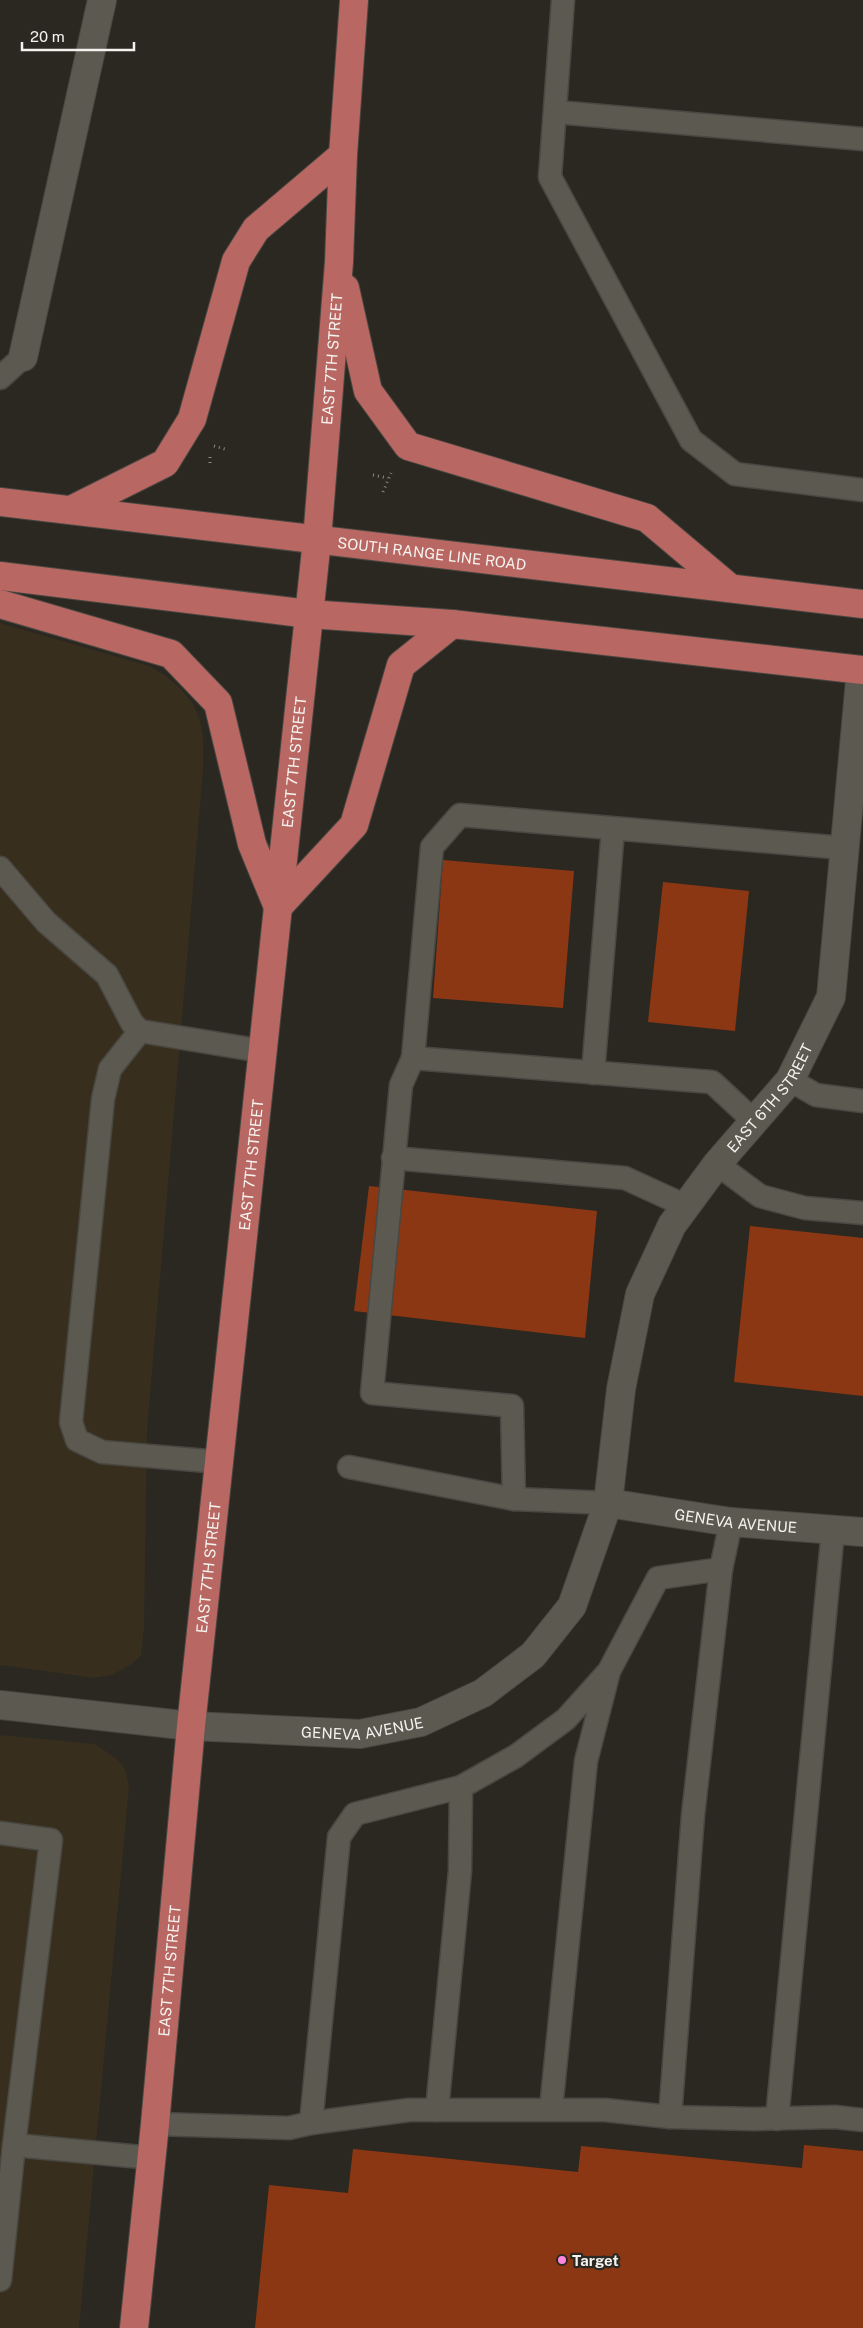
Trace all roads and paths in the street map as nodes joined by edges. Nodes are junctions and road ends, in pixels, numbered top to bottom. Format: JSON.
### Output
{"nodes":[{"id":1,"x":102,"y":0,"type":"edge"},
{"id":2,"x":354,"y":0,"type":"edge"},
{"id":3,"x":563,"y":0,"type":"edge"},
{"id":4,"x":556,"y":112,"type":"junction"},
{"id":5,"x":863,"y":139,"type":"edge"},
{"id":6,"x":343,"y":155,"type":"junction"},
{"id":7,"x":340,"y":262,"type":"junction"},
{"id":8,"x":23,"y":357,"type":"joint"},
{"id":9,"x":0,"y":378,"type":"edge"},
{"id":10,"x":394,"y":465,"type":"dead end"},
{"id":11,"x":373,"y":475,"type":"dead end"},
{"id":12,"x":388,"y":478,"type":"junction"},
{"id":13,"x":863,"y":490,"type":"edge"},
{"id":14,"x":384,"y":492,"type":"dead end"},
{"id":15,"x":0,"y":502,"type":"edge"},
{"id":16,"x":71,"y":510,"type":"junction"},
{"id":17,"x":317,"y":540,"type":"junction"},
{"id":18,"x":0,"y":576,"type":"edge"},
{"id":19,"x":730,"y":588,"type":"junction"},
{"id":20,"x":0,"y":604,"type":"edge"},
{"id":21,"x":863,"y":604,"type":"edge"},
{"id":22,"x":309,"y":614,"type":"junction"},
{"id":23,"x":452,"y":624,"type":"junction"},
{"id":24,"x":862,"y":670,"type":"edge"},
{"id":25,"x":856,"y":799,"type":"edge"},
{"id":26,"x":613,"y":829,"type":"junction"},
{"id":27,"x":844,"y":848,"type":"junction"},
{"id":28,"x":0,"y":868,"type":"edge"},
{"id":29,"x":278,"y":907,"type":"junction"},
{"id":30,"x":140,"y":1031,"type":"junction"},
{"id":31,"x":262,"y":1052,"type":"junction"},
{"id":32,"x":413,"y":1058,"type":"junction"},
{"id":33,"x":593,"y":1073,"type":"junction"},
{"id":34,"x":790,"y":1080,"type":"junction"},
{"id":35,"x":863,"y":1101,"type":"edge"},
{"id":36,"x":754,"y":1122,"type":"junction"},
{"id":37,"x":393,"y":1158,"type":"junction"},
{"id":38,"x":717,"y":1164,"type":"junction"},
{"id":39,"x":686,"y":1206,"type":"junction"},
{"id":40,"x":863,"y":1213,"type":"edge"},
{"id":41,"x":219,"y":1462,"type":"junction"},
{"id":42,"x":349,"y":1467,"type":"dead end"},
{"id":43,"x":514,"y":1499,"type":"junction"},
{"id":44,"x":608,"y":1503,"type":"junction"},
{"id":45,"x":731,"y":1522,"type":"junction"},
{"id":46,"x":833,"y":1530,"type":"junction"},
{"id":47,"x":863,"y":1532,"type":"edge"},
{"id":48,"x":721,"y":1569,"type":"junction"},
{"id":49,"x":609,"y":1672,"type":"junction"},
{"id":50,"x":0,"y":1705,"type":"edge"},
{"id":51,"x":191,"y":1726,"type":"junction"},
{"id":52,"x":461,"y":1787,"type":"junction"},
{"id":53,"x":0,"y":1834,"type":"edge"},
{"id":54,"x":551,"y":2109,"type":"junction"},
{"id":55,"x":437,"y":2110,"type":"junction"},
{"id":56,"x":670,"y":2117,"type":"junction"},
{"id":57,"x":777,"y":2118,"type":"junction"},
{"id":58,"x":863,"y":2120,"type":"edge"},
{"id":59,"x":311,"y":2123,"type":"junction"},
{"id":60,"x":155,"y":2124,"type":"junction"},
{"id":61,"x":14,"y":2146,"type":"junction"},
{"id":62,"x":152,"y":2158,"type":"junction"},
{"id":63,"x":0,"y":2280,"type":"edge"},
{"id":64,"x":134,"y":2328,"type":"edge"}],
"edges":[{"from":1,"to":8,"type":"street"},
{"from":2,"to":6,"type":"main road","name":"EAST 7TH STREET"},
{"from":3,"to":4,"type":"lane"},
{"from":4,"to":5,"type":"lane"},
{"from":4,"to":13,"type":"lane"},
{"from":6,"to":7,"type":"main road","name":"EAST 7TH STREET"},
{"from":6,"to":16,"type":"main road"},
{"from":7,"to":17,"type":"main road","name":"EAST 7TH STREET"},
{"from":7,"to":19,"type":"main road"},
{"from":8,"to":9,"type":"lane"},
{"from":10,"to":12,"type":"path"},
{"from":11,"to":12,"type":"path"},
{"from":12,"to":14,"type":"path"},
{"from":15,"to":16,"type":"main road","name":"SOUTH RANGE LINE ROAD"},
{"from":16,"to":17,"type":"main road","name":"SOUTH RANGE LINE ROAD"},
{"from":17,"to":19,"type":"main road","name":"SOUTH RANGE LINE ROAD"},
{"from":17,"to":22,"type":"main road","name":"EAST 7TH STREET"},
{"from":18,"to":22,"type":"main road"},
{"from":19,"to":21,"type":"main road","name":"SOUTH RANGE LINE ROAD"},
{"from":20,"to":29,"type":"main road"},
{"from":22,"to":23,"type":"main road"},
{"from":22,"to":29,"type":"main road","name":"EAST 7TH STREET"},
{"from":23,"to":24,"type":"main road"},
{"from":23,"to":29,"type":"main road"},
{"from":24,"to":25,"type":"street","name":"EAST 6TH STREET"},
{"from":25,"to":27,"type":"street","name":"EAST 6TH STREET"},
{"from":26,"to":27,"type":"lane"},
{"from":26,"to":32,"type":"lane"},
{"from":26,"to":33,"type":"lane"},
{"from":27,"to":34,"type":"street","name":"EAST 6TH STREET"},
{"from":28,"to":30,"type":"lane"},
{"from":29,"to":31,"type":"main road","name":"EAST 7TH STREET"},
{"from":30,"to":31,"type":"lane"},
{"from":30,"to":41,"type":"lane"},
{"from":31,"to":41,"type":"main road","name":"EAST 7TH STREET"},
{"from":32,"to":33,"type":"lane"},
{"from":32,"to":37,"type":"lane"},
{"from":33,"to":36,"type":"lane"},
{"from":34,"to":35,"type":"lane"},
{"from":34,"to":36,"type":"street","name":"EAST 6TH STREET"},
{"from":36,"to":38,"type":"street","name":"EAST 6TH STREET"},
{"from":37,"to":39,"type":"lane"},
{"from":37,"to":43,"type":"lane"},
{"from":38,"to":39,"type":"street","name":"EAST 6TH STREET"},
{"from":38,"to":40,"type":"lane"},
{"from":39,"to":44,"type":"street","name":"EAST 6TH STREET"},
{"from":41,"to":51,"type":"main road","name":"EAST 7TH STREET"},
{"from":42,"to":43,"type":"lane","name":"GENEVA AVENUE"},
{"from":43,"to":44,"type":"lane","name":"GENEVA AVENUE"},
{"from":44,"to":45,"type":"street","name":"GENEVA AVENUE"},
{"from":44,"to":51,"type":"street","name":"GENEVA AVENUE"},
{"from":45,"to":46,"type":"street","name":"GENEVA AVENUE"},
{"from":45,"to":48,"type":"lane"},
{"from":46,"to":47,"type":"street","name":"GENEVA AVENUE"},
{"from":46,"to":57,"type":"lane"},
{"from":48,"to":49,"type":"lane"},
{"from":48,"to":56,"type":"lane"},
{"from":49,"to":52,"type":"lane"},
{"from":49,"to":54,"type":"lane"},
{"from":50,"to":51,"type":"street","name":"GENEVA AVENUE"},
{"from":51,"to":60,"type":"main road","name":"EAST 7TH STREET"},
{"from":52,"to":55,"type":"lane"},
{"from":52,"to":59,"type":"lane"},
{"from":53,"to":61,"type":"lane"},
{"from":54,"to":55,"type":"lane"},
{"from":54,"to":56,"type":"lane"},
{"from":55,"to":59,"type":"lane"},
{"from":56,"to":57,"type":"lane"},
{"from":57,"to":58,"type":"lane"},
{"from":59,"to":60,"type":"lane"},
{"from":60,"to":62,"type":"main road","name":"EAST 7TH STREET"},
{"from":61,"to":62,"type":"lane"},
{"from":61,"to":63,"type":"lane"},
{"from":62,"to":64,"type":"main road","name":"EAST 7TH STREET"}]}
